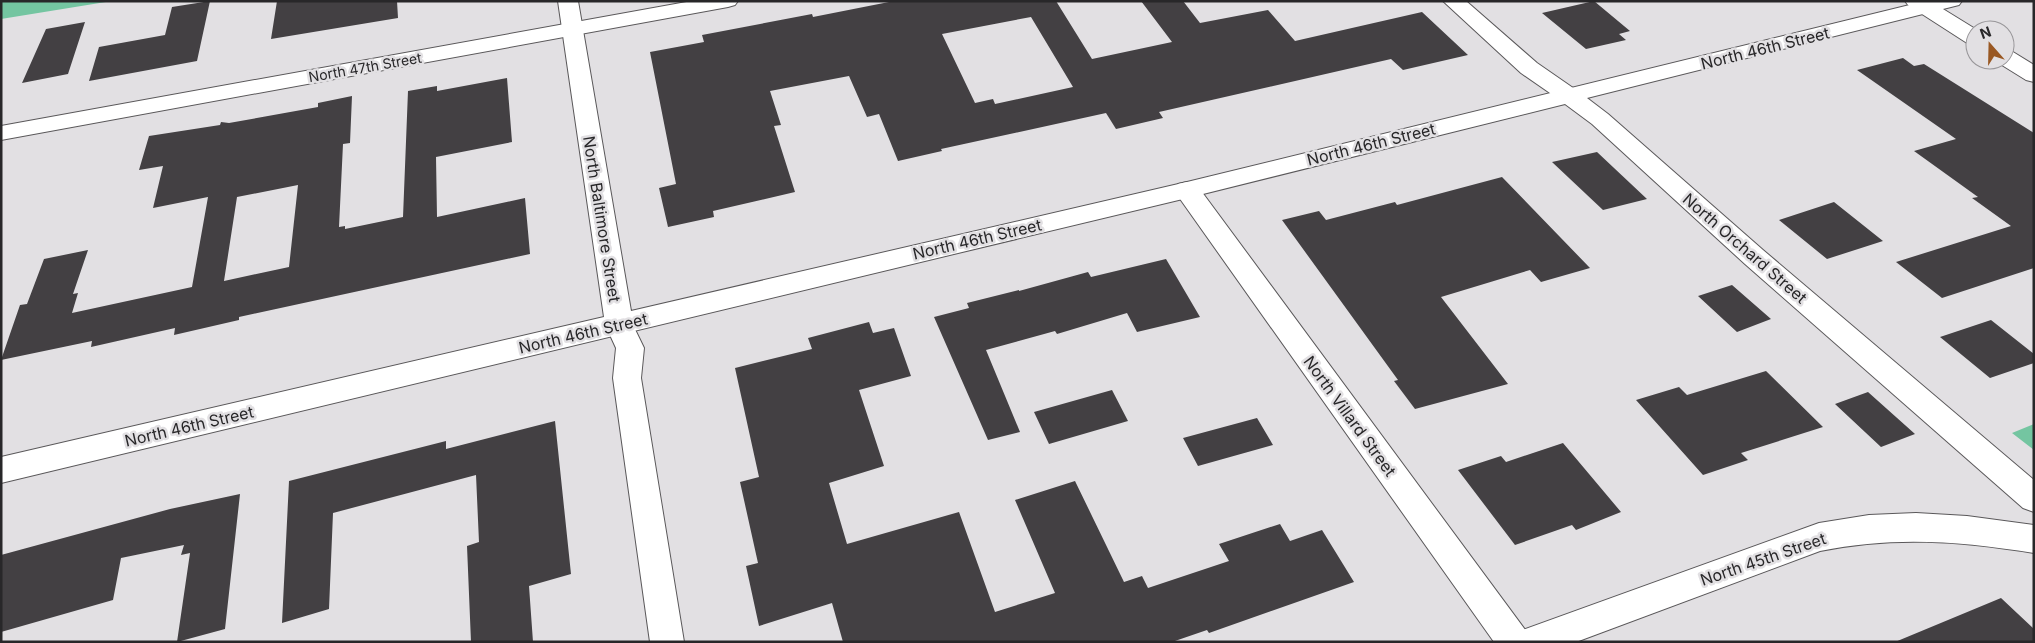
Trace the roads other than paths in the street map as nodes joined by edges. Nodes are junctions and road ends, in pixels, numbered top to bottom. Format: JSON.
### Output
{"nodes":[{"id":1,"x":568,"y":1,"type":"edge"},
{"id":2,"x":728,"y":1,"type":"edge"},
{"id":3,"x":1453,"y":1,"type":"edge"},
{"id":4,"x":1952,"y":1,"type":"edge"},
{"id":5,"x":1920,"y":5,"type":"edge"},
{"id":6,"x":573,"y":30,"type":"junction"},
{"id":7,"x":1965,"y":32,"type":"edge"},
{"id":8,"x":2015,"y":63,"type":"edge"},
{"id":9,"x":2034,"y":75,"type":"edge"},
{"id":10,"x":1568,"y":95,"type":"junction"},
{"id":11,"x":1,"y":133,"type":"edge"},
{"id":12,"x":1187,"y":190,"type":"junction"},
{"id":13,"x":619,"y":324,"type":"junction"},
{"id":14,"x":1,"y":470,"type":"edge"},
{"id":15,"x":2034,"y":499,"type":"edge"},
{"id":16,"x":2034,"y":539,"type":"edge"},
{"id":17,"x":667,"y":642,"type":"edge"},
{"id":18,"x":1514,"y":642,"type":"edge"},
{"id":19,"x":1532,"y":642,"type":"edge"}],
"edges":[{"from":1,"to":6,"type":"street","name":"North Baltimore Street"},
{"from":2,"to":6,"type":"street","name":"North 47th Street"},
{"from":3,"to":10,"type":"street","name":"North Orchard Street"},
{"from":4,"to":5,"type":"street","name":"North 46th Street"},
{"from":5,"to":7,"type":"street"},
{"from":5,"to":10,"type":"street","name":"North 46th Street"},
{"from":6,"to":11,"type":"street","name":"North 47th Street"},
{"from":6,"to":13,"type":"street","name":"North Baltimore Street"},
{"from":8,"to":9,"type":"street"},
{"from":10,"to":12,"type":"street","name":"North 46th Street"},
{"from":10,"to":15,"type":"street","name":"North Orchard Street"},
{"from":12,"to":13,"type":"street","name":"North 46th Street"},
{"from":12,"to":18,"type":"street","name":"North Villard Street"},
{"from":13,"to":14,"type":"street","name":"North 46th Street"},
{"from":13,"to":17,"type":"street","name":"North Baltimore Street"},
{"from":16,"to":19,"type":"street","name":"North 45th Street"}]}
